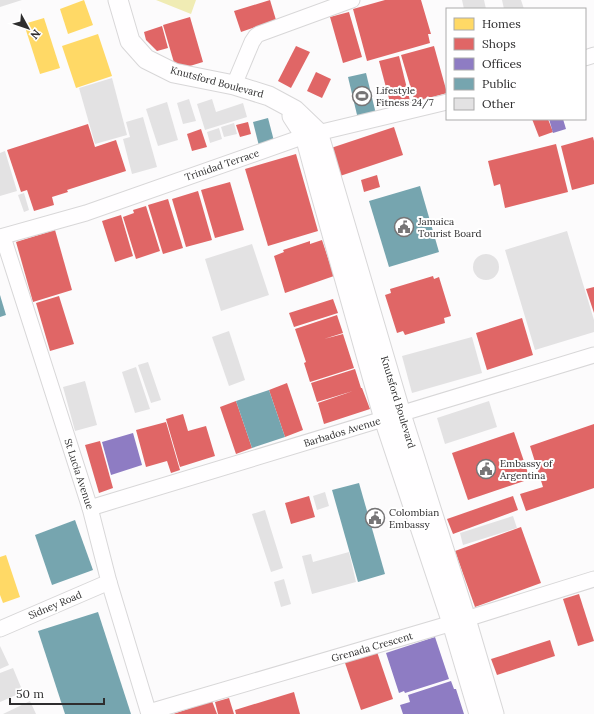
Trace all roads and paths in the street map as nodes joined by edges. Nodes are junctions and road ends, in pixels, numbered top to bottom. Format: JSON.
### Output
{"nodes":[{"id":1,"x":118,"y":0,"type":"edge"},
{"id":2,"x":352,"y":0,"type":"edge"},
{"id":3,"x":234,"y":85,"type":"junction"},
{"id":4,"x":446,"y":102,"type":"edge"},
{"id":5,"x":312,"y":134,"type":"junction"},
{"id":6,"x":1,"y":237,"type":"edge"},
{"id":7,"x":594,"y":355,"type":"edge"},
{"id":8,"x":393,"y":416,"type":"junction"},
{"id":9,"x":90,"y":508,"type":"junction"},
{"id":10,"x":594,"y":579,"type":"edge"},
{"id":11,"x":109,"y":582,"type":"junction"},
{"id":12,"x":459,"y":621,"type":"junction"},
{"id":13,"x":0,"y":629,"type":"edge"},
{"id":14,"x":149,"y":713,"type":"edge"},
{"id":15,"x":479,"y":714,"type":"edge"},
{"id":16,"x":494,"y":714,"type":"edge"}],
"edges":[{"from":1,"to":3,"type":"main road","name":"Knutsford Boulevard"},
{"from":2,"to":3,"type":"street"},
{"from":3,"to":5,"type":"main road","name":"Knutsford Boulevard"},
{"from":4,"to":5,"type":"street","name":"Trinidad Terrace"},
{"from":5,"to":6,"type":"street","name":"Trinidad Terrace"},
{"from":5,"to":8,"type":"main road","name":"Knutsford Boulevard"},
{"from":6,"to":9,"type":"street","name":"St Lucia Avenue"},
{"from":7,"to":8,"type":"street","name":"Barbados Avenue"},
{"from":8,"to":9,"type":"street","name":"Barbados Avenue"},
{"from":8,"to":12,"type":"main road","name":"Knutsford Boulevard"},
{"from":9,"to":11,"type":"street","name":"St Lucia Avenue"},
{"from":10,"to":12,"type":"street","name":"Grenada Crescent"},
{"from":11,"to":13,"type":"street","name":"Sidney Road"},
{"from":11,"to":14,"type":"street","name":"St Lucia Avenue"},
{"from":12,"to":14,"type":"street","name":"Grenada Crescent"},
{"from":12,"to":15,"type":"main road","name":"Knutsford Boulevard"},
{"from":12,"to":16,"type":"main road","name":"Knutsford Boulevard"}]}
